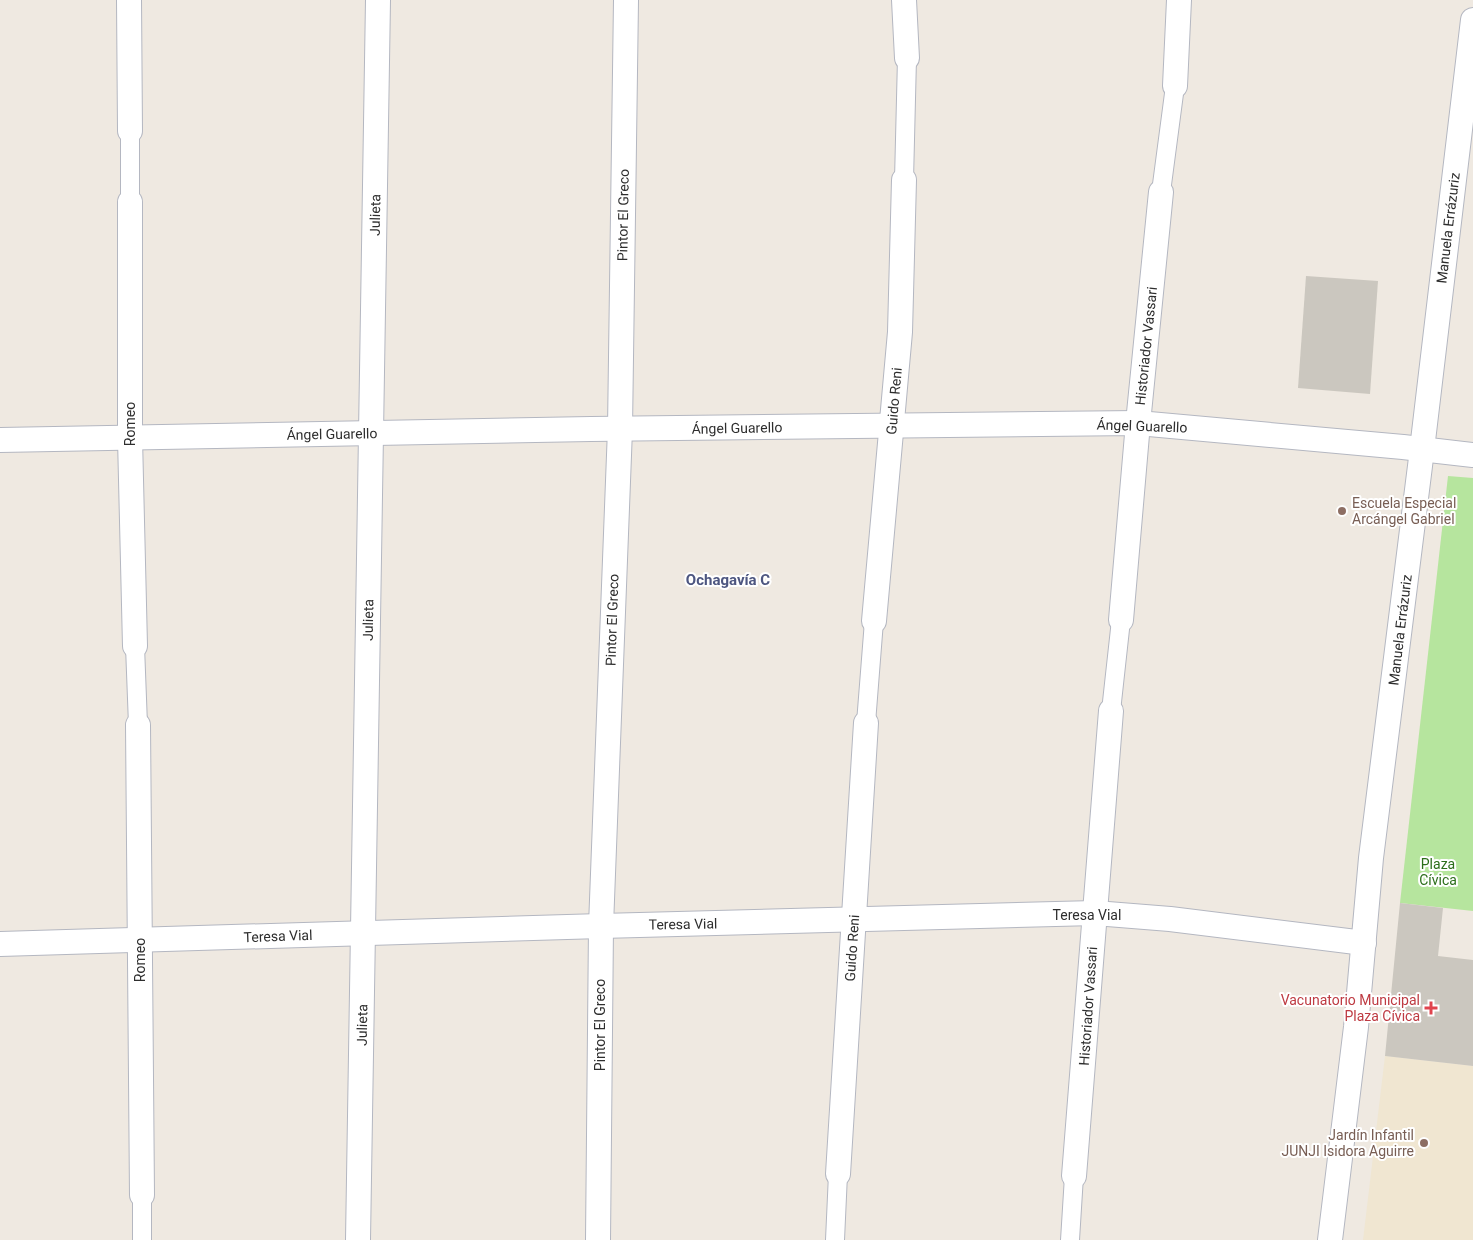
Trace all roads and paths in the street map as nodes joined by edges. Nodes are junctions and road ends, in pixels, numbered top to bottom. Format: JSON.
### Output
{"nodes":[{"id":1,"x":130,"y":0,"type":"edge"},
{"id":2,"x":378,"y":0,"type":"edge"},
{"id":3,"x":626,"y":0,"type":"edge"},
{"id":4,"x":904,"y":0,"type":"edge"},
{"id":5,"x":1179,"y":0,"type":"edge"},
{"id":6,"x":1473,"y":20,"type":"edge"},
{"id":7,"x":907,"y":58,"type":"joint"},
{"id":8,"x":1175,"y":86,"type":"joint"},
{"id":9,"x":130,"y":131,"type":"joint"},
{"id":10,"x":904,"y":180,"type":"joint"},
{"id":11,"x":1161,"y":192,"type":"joint"},
{"id":12,"x":130,"y":202,"type":"joint"},
{"id":13,"x":1138,"y":423,"type":"junction"},
{"id":14,"x":892,"y":426,"type":"junction"},
{"id":15,"x":620,"y":429,"type":"junction"},
{"id":16,"x":371,"y":434,"type":"junction"},
{"id":17,"x":130,"y":438,"type":"junction"},
{"id":18,"x":0,"y":440,"type":"edge"},
{"id":19,"x":1422,"y":448,"type":"junction"},
{"id":20,"x":1473,"y":455,"type":"edge"},
{"id":21,"x":1120,"y":620,"type":"joint"},
{"id":22,"x":874,"y":621,"type":"joint"},
{"id":23,"x":135,"y":646,"type":"joint"},
{"id":24,"x":1111,"y":711,"type":"joint"},
{"id":25,"x":866,"y":723,"type":"joint"},
{"id":26,"x":138,"y":725,"type":"joint"},
{"id":27,"x":1095,"y":914,"type":"junction"},
{"id":28,"x":854,"y":920,"type":"junction"},
{"id":29,"x":601,"y":926,"type":"junction"},
{"id":30,"x":363,"y":933,"type":"junction"},
{"id":31,"x":140,"y":940,"type":"junction"},
{"id":32,"x":1364,"y":943,"type":"junction"},
{"id":33,"x":0,"y":944,"type":"edge"},
{"id":34,"x":838,"y":1174,"type":"joint"},
{"id":35,"x":1074,"y":1176,"type":"joint"},
{"id":36,"x":142,"y":1195,"type":"joint"},
{"id":37,"x":142,"y":1240,"type":"edge"},
{"id":38,"x":358,"y":1240,"type":"edge"},
{"id":39,"x":598,"y":1240,"type":"edge"},
{"id":40,"x":835,"y":1240,"type":"edge"},
{"id":41,"x":1070,"y":1240,"type":"edge"},
{"id":42,"x":1330,"y":1240,"type":"edge"}],
"edges":[{"from":1,"to":9,"type":"street"},
{"from":2,"to":16,"type":"street","name":"Julieta"},
{"from":3,"to":15,"type":"street","name":"Pintor El Greco"},
{"from":4,"to":7,"type":"street"},
{"from":5,"to":8,"type":"street"},
{"from":6,"to":19,"type":"street","name":"Manuela Errázuriz"},
{"from":7,"to":10,"type":"street"},
{"from":8,"to":11,"type":"street"},
{"from":9,"to":12,"type":"street"},
{"from":10,"to":14,"type":"street","name":"Guido Reni"},
{"from":11,"to":13,"type":"street","name":"Historiador Vassari"},
{"from":12,"to":17,"type":"street","name":"Romeo"},
{"from":13,"to":14,"type":"street","name":"Ángel Guarello"},
{"from":13,"to":19,"type":"street","name":"Ángel Guarello"},
{"from":13,"to":21,"type":"street","name":"Historiador Vassari"},
{"from":14,"to":15,"type":"street","name":"Ángel Guarello"},
{"from":14,"to":22,"type":"street","name":"Guido Reni"},
{"from":15,"to":16,"type":"street","name":"Ángel Guarello"},
{"from":15,"to":29,"type":"street","name":"Pintor El Greco"},
{"from":16,"to":17,"type":"street","name":"Ángel Guarello"},
{"from":16,"to":30,"type":"street","name":"Julieta"},
{"from":17,"to":18,"type":"street","name":"Ángel Guarello"},
{"from":17,"to":23,"type":"street","name":"Romeo"},
{"from":19,"to":20,"type":"street","name":"Ángel Guarello"},
{"from":19,"to":32,"type":"street","name":"Manuela Errázuriz"},
{"from":21,"to":24,"type":"street"},
{"from":22,"to":25,"type":"street"},
{"from":23,"to":26,"type":"street"},
{"from":24,"to":27,"type":"street","name":"Historiador Vassari"},
{"from":25,"to":28,"type":"street","name":"Guido Reni"},
{"from":26,"to":31,"type":"street","name":"Romeo"},
{"from":27,"to":28,"type":"street","name":"Teresa Vial"},
{"from":27,"to":32,"type":"street","name":"Teresa Vial"},
{"from":27,"to":35,"type":"street","name":"Historiador Vassari"},
{"from":28,"to":29,"type":"street","name":"Teresa Vial"},
{"from":28,"to":34,"type":"street","name":"Guido Reni"},
{"from":29,"to":30,"type":"street","name":"Teresa Vial"},
{"from":29,"to":39,"type":"street","name":"Pintor El Greco"},
{"from":30,"to":31,"type":"street","name":"Teresa Vial"},
{"from":30,"to":38,"type":"street","name":"Julieta"},
{"from":31,"to":33,"type":"street","name":"Teresa Vial"},
{"from":31,"to":36,"type":"street","name":"Romeo"},
{"from":32,"to":42,"type":"street","name":"Manuela Errázuriz"},
{"from":34,"to":40,"type":"street"},
{"from":35,"to":41,"type":"street","name":"Historiador Vassari"},
{"from":36,"to":37,"type":"street"}]}
